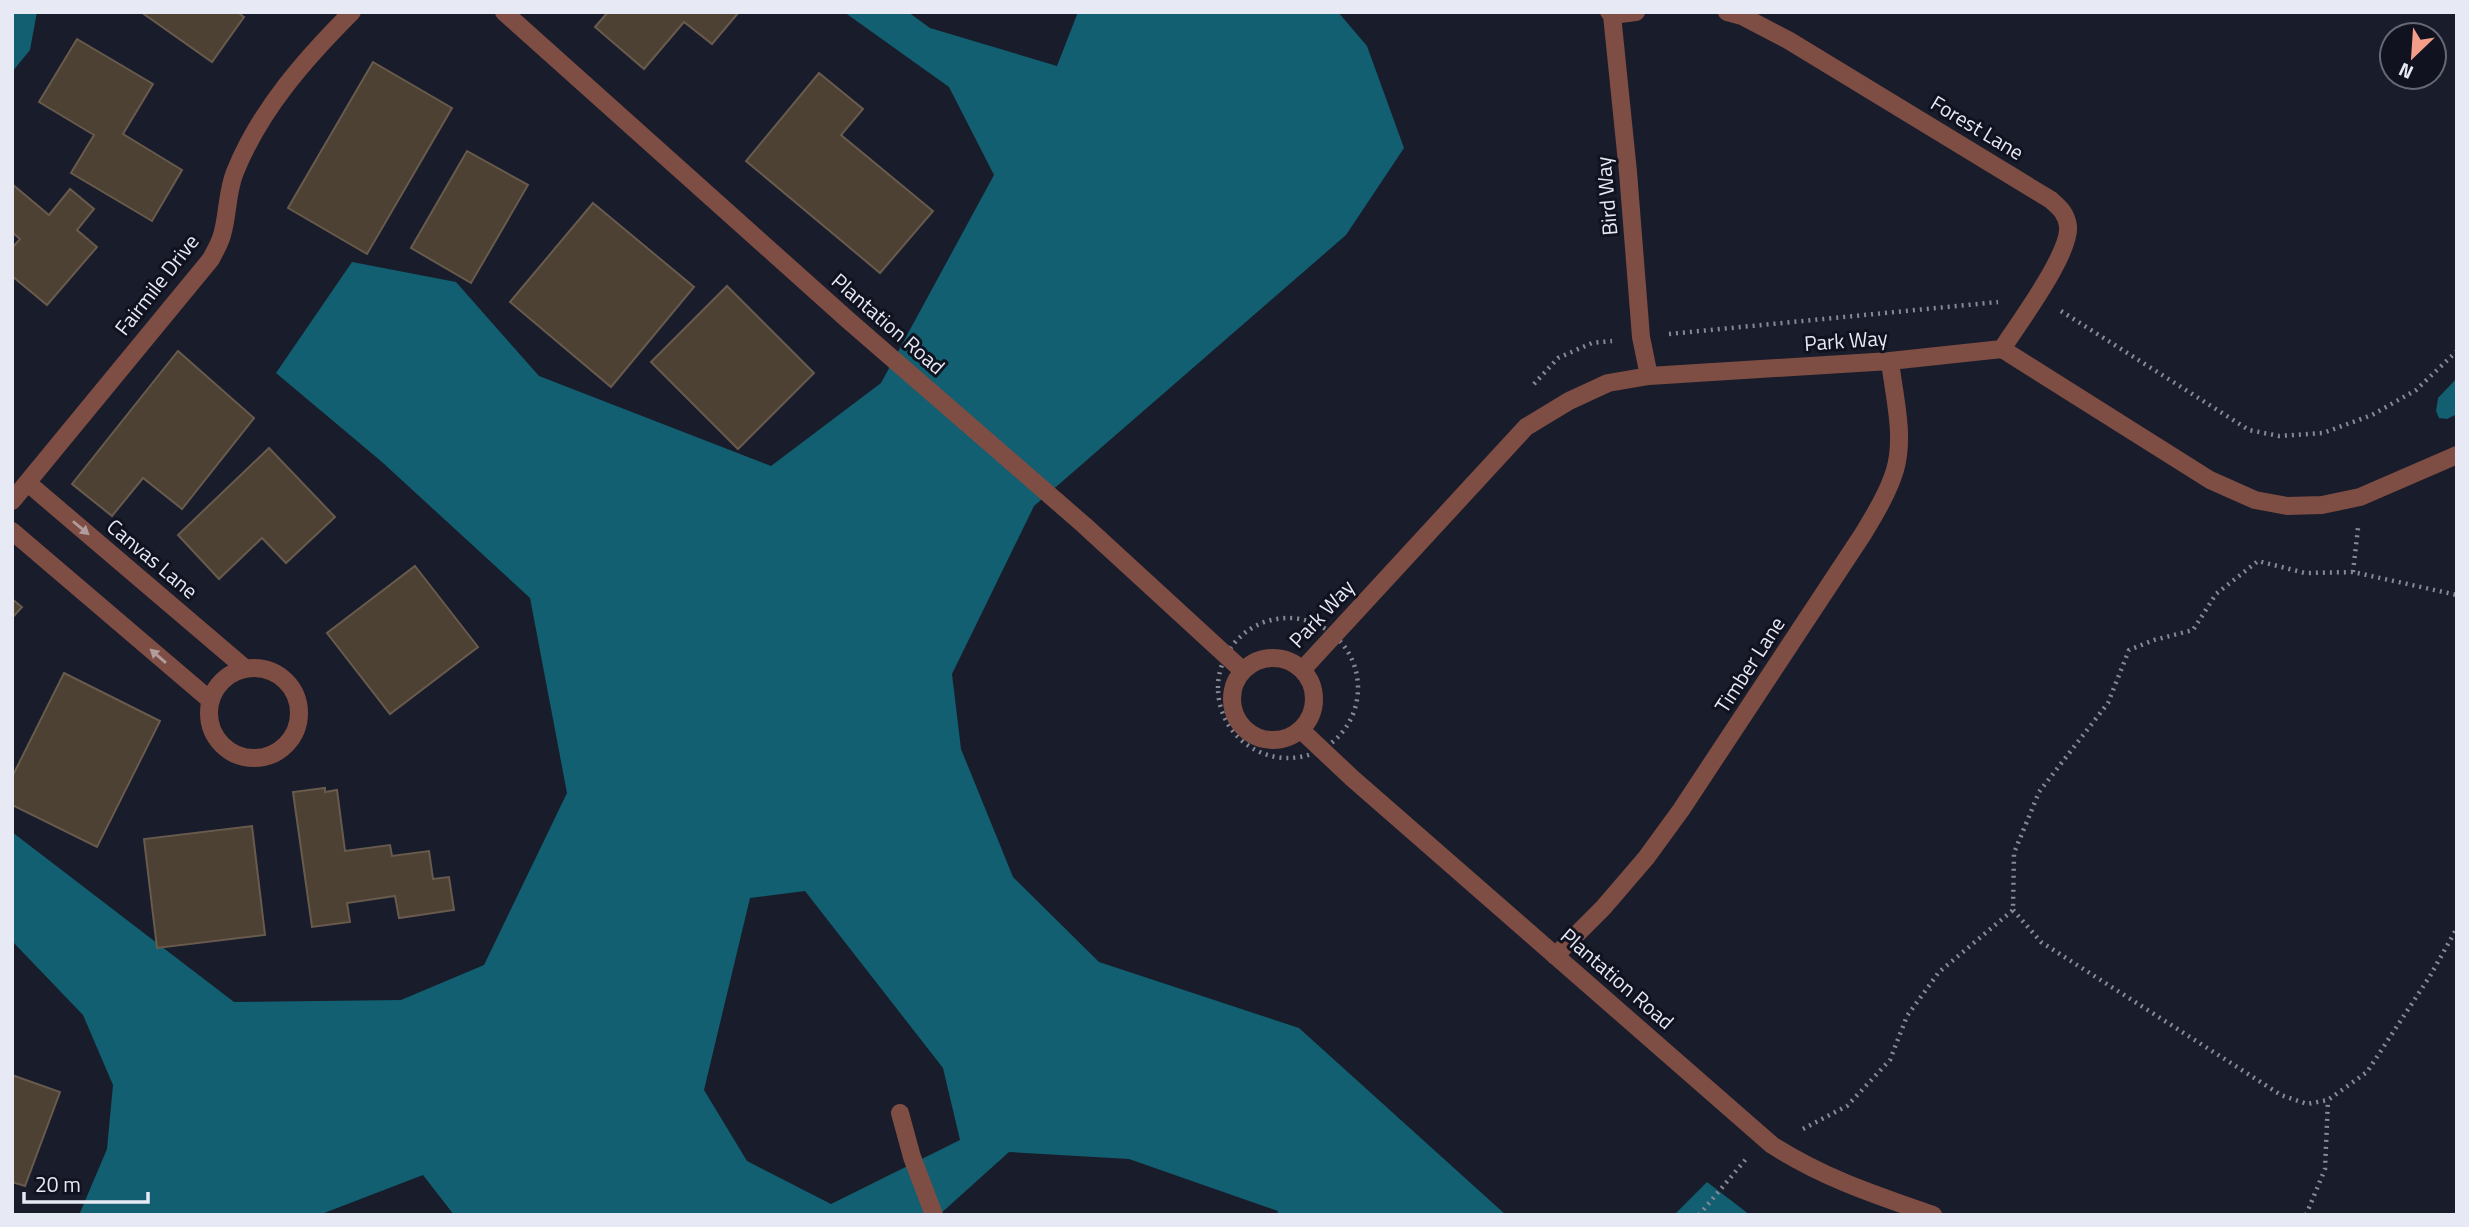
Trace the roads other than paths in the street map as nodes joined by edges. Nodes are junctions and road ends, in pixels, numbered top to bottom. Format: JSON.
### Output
{"nodes":[{"id":1,"x":352,"y":12,"type":"edge"},
{"id":2,"x":504,"y":12,"type":"edge"},
{"id":3,"x":1636,"y":12,"type":"edge"},
{"id":4,"x":1727,"y":12,"type":"edge"},
{"id":5,"x":1611,"y":14,"type":"edge"},
{"id":6,"x":2002,"y":349,"type":"junction"},
{"id":7,"x":1890,"y":362,"type":"junction"},
{"id":8,"x":1648,"y":376,"type":"junction"},
{"id":9,"x":2457,"y":455,"type":"edge"},
{"id":10,"x":29,"y":484,"type":"junction"},
{"id":11,"x":12,"y":501,"type":"edge"},
{"id":12,"x":12,"y":531,"type":"edge"},
{"id":13,"x":246,"y":668,"type":"junction"},
{"id":14,"x":1303,"y":669,"type":"junction"},
{"id":15,"x":1242,"y":670,"type":"junction"},
{"id":16,"x":210,"y":701,"type":"junction"},
{"id":17,"x":1301,"y":730,"type":"junction"},
{"id":18,"x":1555,"y":956,"type":"junction"},
{"id":19,"x":900,"y":1113,"type":"dead end"},
{"id":20,"x":934,"y":1215,"type":"edge"},
{"id":21,"x":1933,"y":1215,"type":"edge"}],
"edges":[{"from":1,"to":10,"type":"street","name":"Fairmile Drive"},
{"from":2,"to":15,"type":"street","name":"Plantation Road"},
{"from":3,"to":5,"type":"street"},
{"from":4,"to":6,"type":"street","name":"Forest Lane"},
{"from":5,"to":8,"type":"street","name":"Bird Way"},
{"from":6,"to":7,"type":"street","name":"Park Way"},
{"from":6,"to":9,"type":"street"},
{"from":7,"to":8,"type":"street","name":"Park Way"},
{"from":7,"to":18,"type":"street","name":"Timber Lane"},
{"from":8,"to":14,"type":"street","name":"Park Way"},
{"from":10,"to":11,"type":"street","name":"Fairmile Drive"},
{"from":10,"to":13,"type":"street","name":"Canvas Lane","one_way":true},
{"from":16,"to":12,"type":"street","one_way":true},
{"from":13,"to":16,"type":"street"},
{"from":13,"to":16,"type":"street"},
{"from":14,"to":15,"type":"street"},
{"from":14,"to":17,"type":"street"},
{"from":15,"to":17,"type":"street"},
{"from":17,"to":18,"type":"street","name":"Plantation Road"},
{"from":18,"to":21,"type":"street","name":"Plantation Road"},
{"from":19,"to":20,"type":"street"}]}
